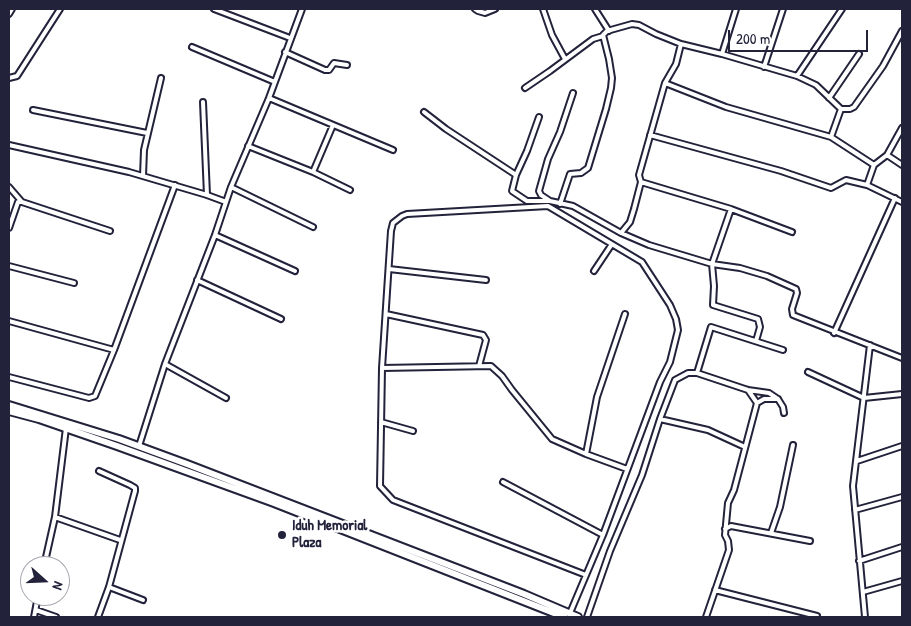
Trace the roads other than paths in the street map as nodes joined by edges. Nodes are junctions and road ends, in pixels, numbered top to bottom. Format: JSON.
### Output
{"nodes":[{"id":1,"x":60,"y":9,"type":"edge"},
{"id":2,"x":214,"y":9,"type":"edge"},
{"id":3,"x":302,"y":9,"type":"edge"},
{"id":4,"x":475,"y":9,"type":"edge"},
{"id":5,"x":494,"y":9,"type":"edge"},
{"id":6,"x":543,"y":9,"type":"edge"},
{"id":7,"x":595,"y":9,"type":"edge"},
{"id":8,"x":736,"y":9,"type":"edge"},
{"id":9,"x":783,"y":9,"type":"edge"},
{"id":10,"x":842,"y":9,"type":"edge"},
{"id":11,"x":609,"y":31,"type":"junction"},
{"id":12,"x":902,"y":31,"type":"edge"},
{"id":13,"x":603,"y":36,"type":"junction"},
{"id":14,"x":290,"y":38,"type":"junction"},
{"id":15,"x":681,"y":44,"type":"junction"},
{"id":16,"x":192,"y":47,"type":"dead end"},
{"id":17,"x":285,"y":52,"type":"junction"},
{"id":18,"x":722,"y":54,"type":"junction"},
{"id":19,"x":859,"y":54,"type":"dead end"},
{"id":20,"x":565,"y":59,"type":"junction"},
{"id":21,"x":347,"y":65,"type":"dead end"},
{"id":22,"x":764,"y":67,"type":"junction"},
{"id":23,"x":797,"y":76,"type":"junction"},
{"id":24,"x":9,"y":78,"type":"edge"},
{"id":25,"x":160,"y":78,"type":"dead end"},
{"id":26,"x":275,"y":82,"type":"junction"},
{"id":27,"x":665,"y":83,"type":"junction"},
{"id":28,"x":525,"y":88,"type":"dead end"},
{"id":29,"x":573,"y":93,"type":"dead end"},
{"id":30,"x":269,"y":98,"type":"junction"},
{"id":31,"x":830,"y":98,"type":"junction"},
{"id":32,"x":203,"y":102,"type":"dead end"},
{"id":33,"x":33,"y":110,"type":"dead end"},
{"id":34,"x":841,"y":110,"type":"junction"},
{"id":35,"x":424,"y":112,"type":"dead end"},
{"id":36,"x":539,"y":117,"type":"dead end"},
{"id":37,"x":333,"y":125,"type":"junction"},
{"id":38,"x":902,"y":128,"type":"edge"},
{"id":39,"x":147,"y":133,"type":"junction"},
{"id":40,"x":650,"y":135,"type":"junction"},
{"id":41,"x":832,"y":137,"type":"junction"},
{"id":42,"x":9,"y":145,"type":"edge"},
{"id":43,"x":248,"y":146,"type":"junction"},
{"id":44,"x":393,"y":150,"type":"dead end"},
{"id":45,"x":887,"y":155,"type":"junction"},
{"id":46,"x":874,"y":165,"type":"junction"},
{"id":47,"x":902,"y":165,"type":"edge"},
{"id":48,"x":313,"y":172,"type":"junction"},
{"id":49,"x":143,"y":176,"type":"junction"},
{"id":50,"x":516,"y":176,"type":"junction"},
{"id":51,"x":641,"y":182,"type":"junction"},
{"id":52,"x":175,"y":185,"type":"junction"},
{"id":53,"x":867,"y":185,"type":"junction"},
{"id":54,"x":9,"y":187,"type":"edge"},
{"id":55,"x":231,"y":187,"type":"junction"},
{"id":56,"x":350,"y":190,"type":"dead end"},
{"id":57,"x":207,"y":194,"type":"junction"},
{"id":58,"x":895,"y":198,"type":"junction"},
{"id":59,"x":550,"y":201,"type":"junction"},
{"id":60,"x":22,"y":202,"type":"junction"},
{"id":61,"x":226,"y":202,"type":"junction"},
{"id":62,"x":902,"y":202,"type":"edge"},
{"id":63,"x":560,"y":204,"type":"junction"},
{"id":64,"x":731,"y":209,"type":"junction"},
{"id":65,"x":313,"y":227,"type":"dead end"},
{"id":66,"x":9,"y":228,"type":"edge"},
{"id":67,"x":110,"y":231,"type":"dead end"},
{"id":68,"x":792,"y":232,"type":"dead end"},
{"id":69,"x":621,"y":233,"type":"junction"},
{"id":70,"x":215,"y":235,"type":"junction"},
{"id":71,"x":612,"y":244,"type":"junction"},
{"id":72,"x":712,"y":264,"type":"junction"},
{"id":73,"x":9,"y":266,"type":"edge"},
{"id":74,"x":389,"y":268,"type":"junction"},
{"id":75,"x":295,"y":270,"type":"dead end"},
{"id":76,"x":594,"y":271,"type":"dead end"},
{"id":77,"x":197,"y":280,"type":"junction"},
{"id":78,"x":486,"y":280,"type":"dead end"},
{"id":79,"x":74,"y":283,"type":"dead end"},
{"id":80,"x":386,"y":314,"type":"junction"},
{"id":81,"x":625,"y":314,"type":"dead end"},
{"id":82,"x":281,"y":320,"type":"dead end"},
{"id":83,"x":9,"y":321,"type":"edge"},
{"id":84,"x":834,"y":333,"type":"junction"},
{"id":85,"x":756,"y":341,"type":"junction"},
{"id":86,"x":870,"y":345,"type":"junction"},
{"id":87,"x":114,"y":350,"type":"junction"},
{"id":88,"x":783,"y":350,"type":"dead end"},
{"id":89,"x":902,"y":358,"type":"edge"},
{"id":90,"x":165,"y":364,"type":"junction"},
{"id":91,"x":479,"y":366,"type":"junction"},
{"id":92,"x":382,"y":368,"type":"junction"},
{"id":93,"x":808,"y":372,"type":"dead end"},
{"id":94,"x":696,"y":373,"type":"junction"},
{"id":95,"x":9,"y":377,"type":"edge"},
{"id":96,"x":748,"y":390,"type":"junction"},
{"id":97,"x":902,"y":394,"type":"edge"},
{"id":98,"x":226,"y":398,"type":"dead end"},
{"id":99,"x":864,"y":398,"type":"junction"},
{"id":100,"x":778,"y":399,"type":"junction"},
{"id":101,"x":757,"y":403,"type":"junction"},
{"id":102,"x":9,"y":405,"type":"edge"},
{"id":103,"x":9,"y":412,"type":"edge"},
{"id":104,"x":784,"y":413,"type":"dead end"},
{"id":105,"x":660,"y":419,"type":"junction"},
{"id":106,"x":380,"y":422,"type":"junction"},
{"id":107,"x":66,"y":428,"type":"junction"},
{"id":108,"x":413,"y":431,"type":"dead end"},
{"id":109,"x":793,"y":445,"type":"dead end"},
{"id":110,"x":139,"y":446,"type":"junction"},
{"id":111,"x":902,"y":446,"type":"edge"},
{"id":112,"x":745,"y":447,"type":"junction"},
{"id":113,"x":586,"y":454,"type":"junction"},
{"id":114,"x":856,"y":461,"type":"junction"},
{"id":115,"x":628,"y":469,"type":"junction"},
{"id":116,"x":98,"y":471,"type":"dead end"},
{"id":117,"x":503,"y":482,"type":"dead end"},
{"id":118,"x":902,"y":497,"type":"edge"},
{"id":119,"x":299,"y":510,"type":"junction"},
{"id":120,"x":854,"y":510,"type":"junction"},
{"id":121,"x":55,"y":517,"type":"junction"},
{"id":122,"x":725,"y":529,"type":"junction"},
{"id":123,"x":772,"y":533,"type":"junction"},
{"id":124,"x":603,"y":535,"type":"junction"},
{"id":125,"x":120,"y":540,"type":"junction"},
{"id":126,"x":810,"y":541,"type":"dead end"},
{"id":127,"x":902,"y":547,"type":"edge"},
{"id":128,"x":46,"y":556,"type":"edge"},
{"id":129,"x":859,"y":561,"type":"junction"},
{"id":130,"x":586,"y":575,"type":"junction"},
{"id":131,"x":902,"y":581,"type":"edge"},
{"id":132,"x":109,"y":587,"type":"junction"},
{"id":133,"x":716,"y":590,"type":"junction"},
{"id":134,"x":863,"y":592,"type":"junction"},
{"id":135,"x":144,"y":600,"type":"dead end"},
{"id":136,"x":37,"y":606,"type":"edge"},
{"id":137,"x":36,"y":610,"type":"junction"},
{"id":138,"x":567,"y":615,"type":"edge"},
{"id":139,"x":817,"y":616,"type":"dead end"},
{"id":140,"x":34,"y":617,"type":"edge"},
{"id":141,"x":56,"y":617,"type":"edge"},
{"id":142,"x":98,"y":617,"type":"edge"},
{"id":143,"x":578,"y":617,"type":"edge"},
{"id":144,"x":587,"y":617,"type":"edge"},
{"id":145,"x":706,"y":617,"type":"edge"},
{"id":146,"x":864,"y":617,"type":"edge"}],
"edges":[{"from":1,"to":24,"type":"street"},
{"from":2,"to":14,"type":"street"},
{"from":3,"to":14,"type":"street"},
{"from":4,"to":5,"type":"street"},
{"from":6,"to":20,"type":"street"},
{"from":7,"to":11,"type":"street"},
{"from":8,"to":18,"type":"street"},
{"from":9,"to":22,"type":"street"},
{"from":10,"to":23,"type":"street"},
{"from":11,"to":13,"type":"street"},
{"from":11,"to":15,"type":"street"},
{"from":12,"to":34,"type":"street"},
{"from":13,"to":20,"type":"street"},
{"from":13,"to":63,"type":"street"},
{"from":14,"to":17,"type":"street"},
{"from":15,"to":18,"type":"street"},
{"from":15,"to":27,"type":"street"},
{"from":16,"to":26,"type":"street"},
{"from":17,"to":21,"type":"street"},
{"from":17,"to":26,"type":"street"},
{"from":18,"to":22,"type":"street"},
{"from":19,"to":31,"type":"street"},
{"from":20,"to":28,"type":"street"},
{"from":22,"to":23,"type":"street"},
{"from":23,"to":31,"type":"street"},
{"from":25,"to":39,"type":"street"},
{"from":26,"to":30,"type":"street"},
{"from":27,"to":40,"type":"street"},
{"from":27,"to":41,"type":"street"},
{"from":29,"to":59,"type":"street"},
{"from":30,"to":37,"type":"street"},
{"from":30,"to":43,"type":"street"},
{"from":31,"to":34,"type":"street"},
{"from":32,"to":57,"type":"street"},
{"from":33,"to":39,"type":"street"},
{"from":34,"to":41,"type":"street"},
{"from":35,"to":50,"type":"street"},
{"from":36,"to":50,"type":"street"},
{"from":37,"to":44,"type":"street"},
{"from":37,"to":48,"type":"street"},
{"from":38,"to":45,"type":"street"},
{"from":39,"to":49,"type":"street"},
{"from":40,"to":51,"type":"street"},
{"from":40,"to":53,"type":"street"},
{"from":41,"to":46,"type":"street"},
{"from":42,"to":49,"type":"street"},
{"from":43,"to":48,"type":"street"},
{"from":43,"to":55,"type":"street"},
{"from":45,"to":46,"type":"street"},
{"from":45,"to":47,"type":"street"},
{"from":46,"to":53,"type":"street"},
{"from":48,"to":56,"type":"street"},
{"from":49,"to":52,"type":"street"},
{"from":50,"to":59,"type":"street"},
{"from":51,"to":64,"type":"street"},
{"from":51,"to":69,"type":"street"},
{"from":52,"to":57,"type":"street"},
{"from":52,"to":87,"type":"street"},
{"from":53,"to":58,"type":"street"},
{"from":54,"to":60,"type":"street"},
{"from":55,"to":61,"type":"street"},
{"from":55,"to":65,"type":"street"},
{"from":57,"to":61,"type":"street"},
{"from":58,"to":62,"type":"street"},
{"from":58,"to":84,"type":"street"},
{"from":59,"to":63,"type":"street"},
{"from":60,"to":66,"type":"street"},
{"from":60,"to":67,"type":"street"},
{"from":61,"to":70,"type":"street"},
{"from":63,"to":69,"type":"street"},
{"from":64,"to":68,"type":"street"},
{"from":64,"to":72,"type":"street"},
{"from":69,"to":72,"type":"street"},
{"from":70,"to":75,"type":"street"},
{"from":70,"to":77,"type":"street"},
{"from":71,"to":74,"type":"street"},
{"from":71,"to":76,"type":"street"},
{"from":71,"to":115,"type":"street"},
{"from":72,"to":84,"type":"street"},
{"from":72,"to":85,"type":"street"},
{"from":73,"to":79,"type":"street"},
{"from":74,"to":78,"type":"street"},
{"from":74,"to":80,"type":"street"},
{"from":77,"to":82,"type":"street"},
{"from":77,"to":90,"type":"street"},
{"from":80,"to":91,"type":"street"},
{"from":80,"to":92,"type":"street"},
{"from":81,"to":113,"type":"street"},
{"from":83,"to":87,"type":"street"},
{"from":84,"to":86,"type":"street"},
{"from":85,"to":88,"type":"street"},
{"from":85,"to":94,"type":"street"},
{"from":86,"to":89,"type":"street"},
{"from":86,"to":99,"type":"street"},
{"from":87,"to":95,"type":"street"},
{"from":90,"to":98,"type":"street"},
{"from":90,"to":110,"type":"street"},
{"from":91,"to":92,"type":"street"},
{"from":91,"to":113,"type":"street"},
{"from":92,"to":106,"type":"street"},
{"from":93,"to":99,"type":"street"},
{"from":94,"to":96,"type":"street"},
{"from":94,"to":105,"type":"street"},
{"from":96,"to":100,"type":"street"},
{"from":96,"to":101,"type":"street"},
{"from":97,"to":99,"type":"street"},
{"from":99,"to":114,"type":"street"},
{"from":100,"to":101,"type":"street"},
{"from":100,"to":104,"type":"street"},
{"from":101,"to":112,"type":"street"},
{"from":102,"to":110,"type":"highway"},
{"from":103,"to":107,"type":"highway"},
{"from":105,"to":112,"type":"street"},
{"from":105,"to":144,"type":"street"},
{"from":106,"to":108,"type":"street"},
{"from":106,"to":130,"type":"street"},
{"from":107,"to":119,"type":"highway"},
{"from":107,"to":121,"type":"street"},
{"from":109,"to":123,"type":"street"},
{"from":110,"to":119,"type":"highway"},
{"from":111,"to":114,"type":"street"},
{"from":112,"to":122,"type":"street"},
{"from":113,"to":115,"type":"street"},
{"from":114,"to":120,"type":"street"},
{"from":115,"to":124,"type":"street"},
{"from":116,"to":125,"type":"street"},
{"from":117,"to":124,"type":"street"},
{"from":118,"to":120,"type":"street"},
{"from":119,"to":138,"type":"highway"},
{"from":120,"to":129,"type":"street"},
{"from":121,"to":125,"type":"street"},
{"from":121,"to":128,"type":"street"},
{"from":122,"to":123,"type":"street"},
{"from":122,"to":133,"type":"street"},
{"from":123,"to":126,"type":"street"},
{"from":124,"to":130,"type":"street"},
{"from":125,"to":132,"type":"street"},
{"from":127,"to":129,"type":"street"},
{"from":129,"to":134,"type":"street"},
{"from":130,"to":138,"type":"street"},
{"from":131,"to":134,"type":"street"},
{"from":132,"to":135,"type":"street"},
{"from":132,"to":142,"type":"street"},
{"from":133,"to":139,"type":"street"},
{"from":133,"to":145,"type":"street"},
{"from":134,"to":146,"type":"street"},
{"from":136,"to":137,"type":"street"},
{"from":137,"to":140,"type":"street"},
{"from":137,"to":141,"type":"street"},
{"from":138,"to":143,"type":"highway"}]}
